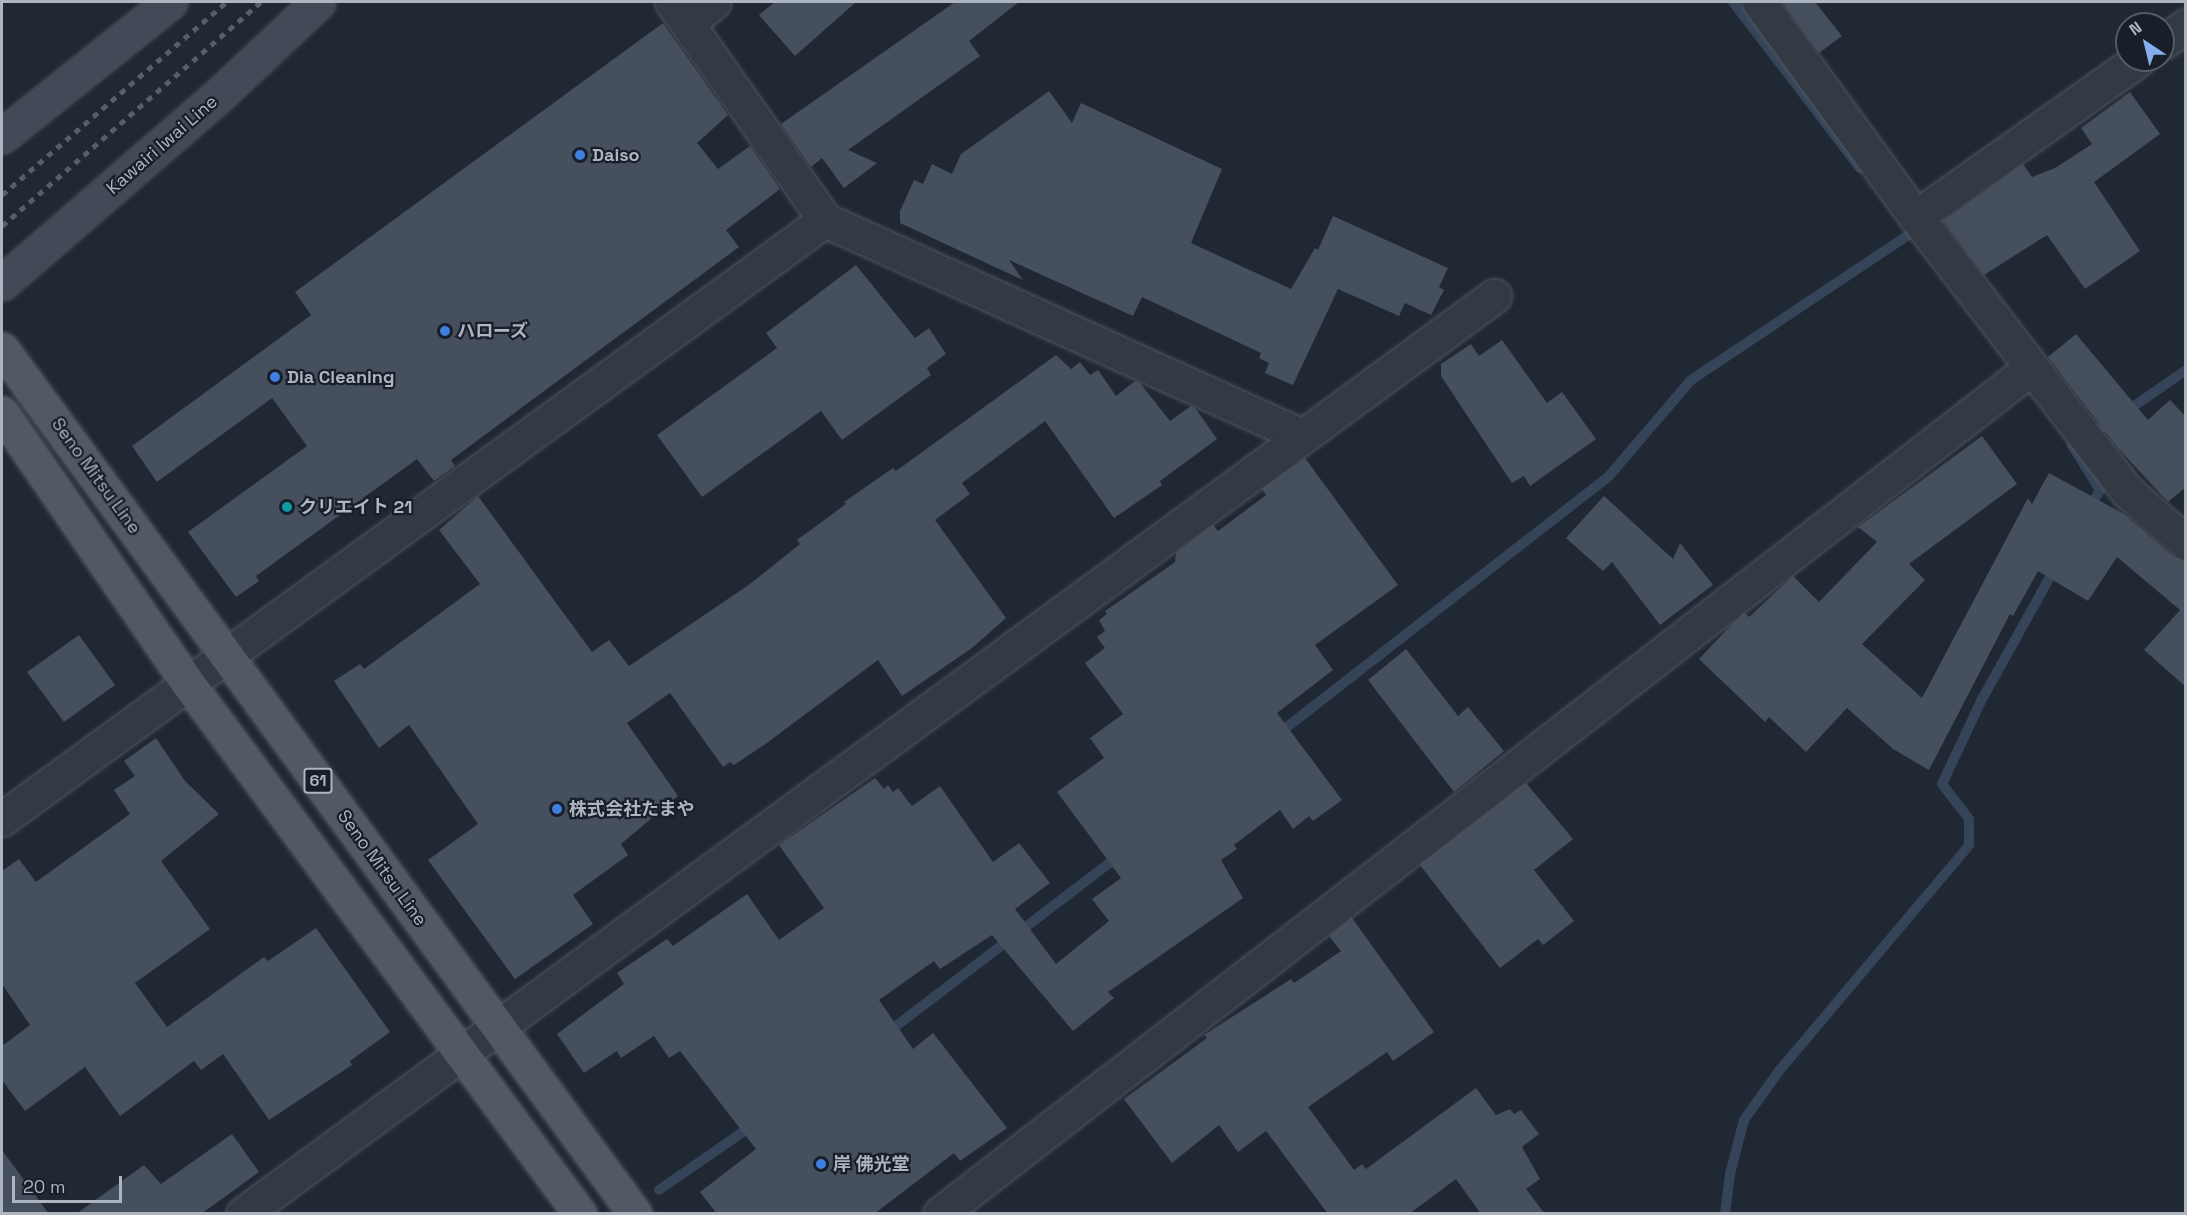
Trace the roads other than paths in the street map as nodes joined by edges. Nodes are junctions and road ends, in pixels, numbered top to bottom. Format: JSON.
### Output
{"nodes":[{"id":1,"x":171,"y":2,"type":"edge"},
{"id":2,"x":318,"y":2,"type":"edge"},
{"id":3,"x":714,"y":2,"type":"edge"},
{"id":4,"x":1759,"y":2,"type":"edge"},
{"id":5,"x":680,"y":12,"type":"edge"},
{"id":6,"x":2121,"y":72,"type":"edge"},
{"id":7,"x":2,"y":136,"type":"edge"},
{"id":8,"x":1916,"y":218,"type":"junction"},
{"id":9,"x":825,"y":220,"type":"junction"},
{"id":10,"x":2,"y":283,"type":"edge"},
{"id":11,"x":1494,"y":296,"type":"dead end"},
{"id":12,"x":2,"y":349,"type":"edge"},
{"id":13,"x":2022,"y":374,"type":"junction"},
{"id":14,"x":2,"y":413,"type":"edge"},
{"id":15,"x":1300,"y":435,"type":"junction"},
{"id":16,"x":2186,"y":543,"type":"edge"},
{"id":17,"x":226,"y":654,"type":"junction"},
{"id":18,"x":187,"y":682,"type":"junction"},
{"id":19,"x":2,"y":819,"type":"edge"},
{"id":20,"x":497,"y":1027,"type":"junction"},
{"id":21,"x":462,"y":1053,"type":"junction"},
{"id":22,"x":243,"y":1214,"type":"edge"},
{"id":23,"x":580,"y":1214,"type":"edge"},
{"id":24,"x":635,"y":1214,"type":"edge"},
{"id":25,"x":940,"y":1214,"type":"edge"}],
"edges":[{"from":1,"to":7,"type":"main road"},
{"from":2,"to":10,"type":"main road","name":"Kawairi Iwai Line"},
{"from":3,"to":5,"type":"street"},
{"from":4,"to":8,"type":"street"},
{"from":5,"to":9,"type":"street"},
{"from":6,"to":8,"type":"street"},
{"from":8,"to":13,"type":"street"},
{"from":9,"to":15,"type":"street"},
{"from":9,"to":17,"type":"street"},
{"from":11,"to":15,"type":"street"},
{"from":12,"to":17,"type":"main road","name":"Seno Mitsu Line","number":"61"},
{"from":13,"to":16,"type":"street"},
{"from":13,"to":25,"type":"street"},
{"from":14,"to":18,"type":"main road","number":"61"},
{"from":15,"to":20,"type":"street"},
{"from":17,"to":18,"type":"street"},
{"from":17,"to":20,"type":"main road","name":"Seno Mitsu Line","number":"61"},
{"from":18,"to":19,"type":"street"},
{"from":18,"to":21,"type":"main road","number":"61"},
{"from":20,"to":21,"type":"street"},
{"from":20,"to":24,"type":"main road","name":"Seno Mitsu Line","number":"61"},
{"from":21,"to":22,"type":"street"},
{"from":21,"to":23,"type":"main road","number":"61"}]}
